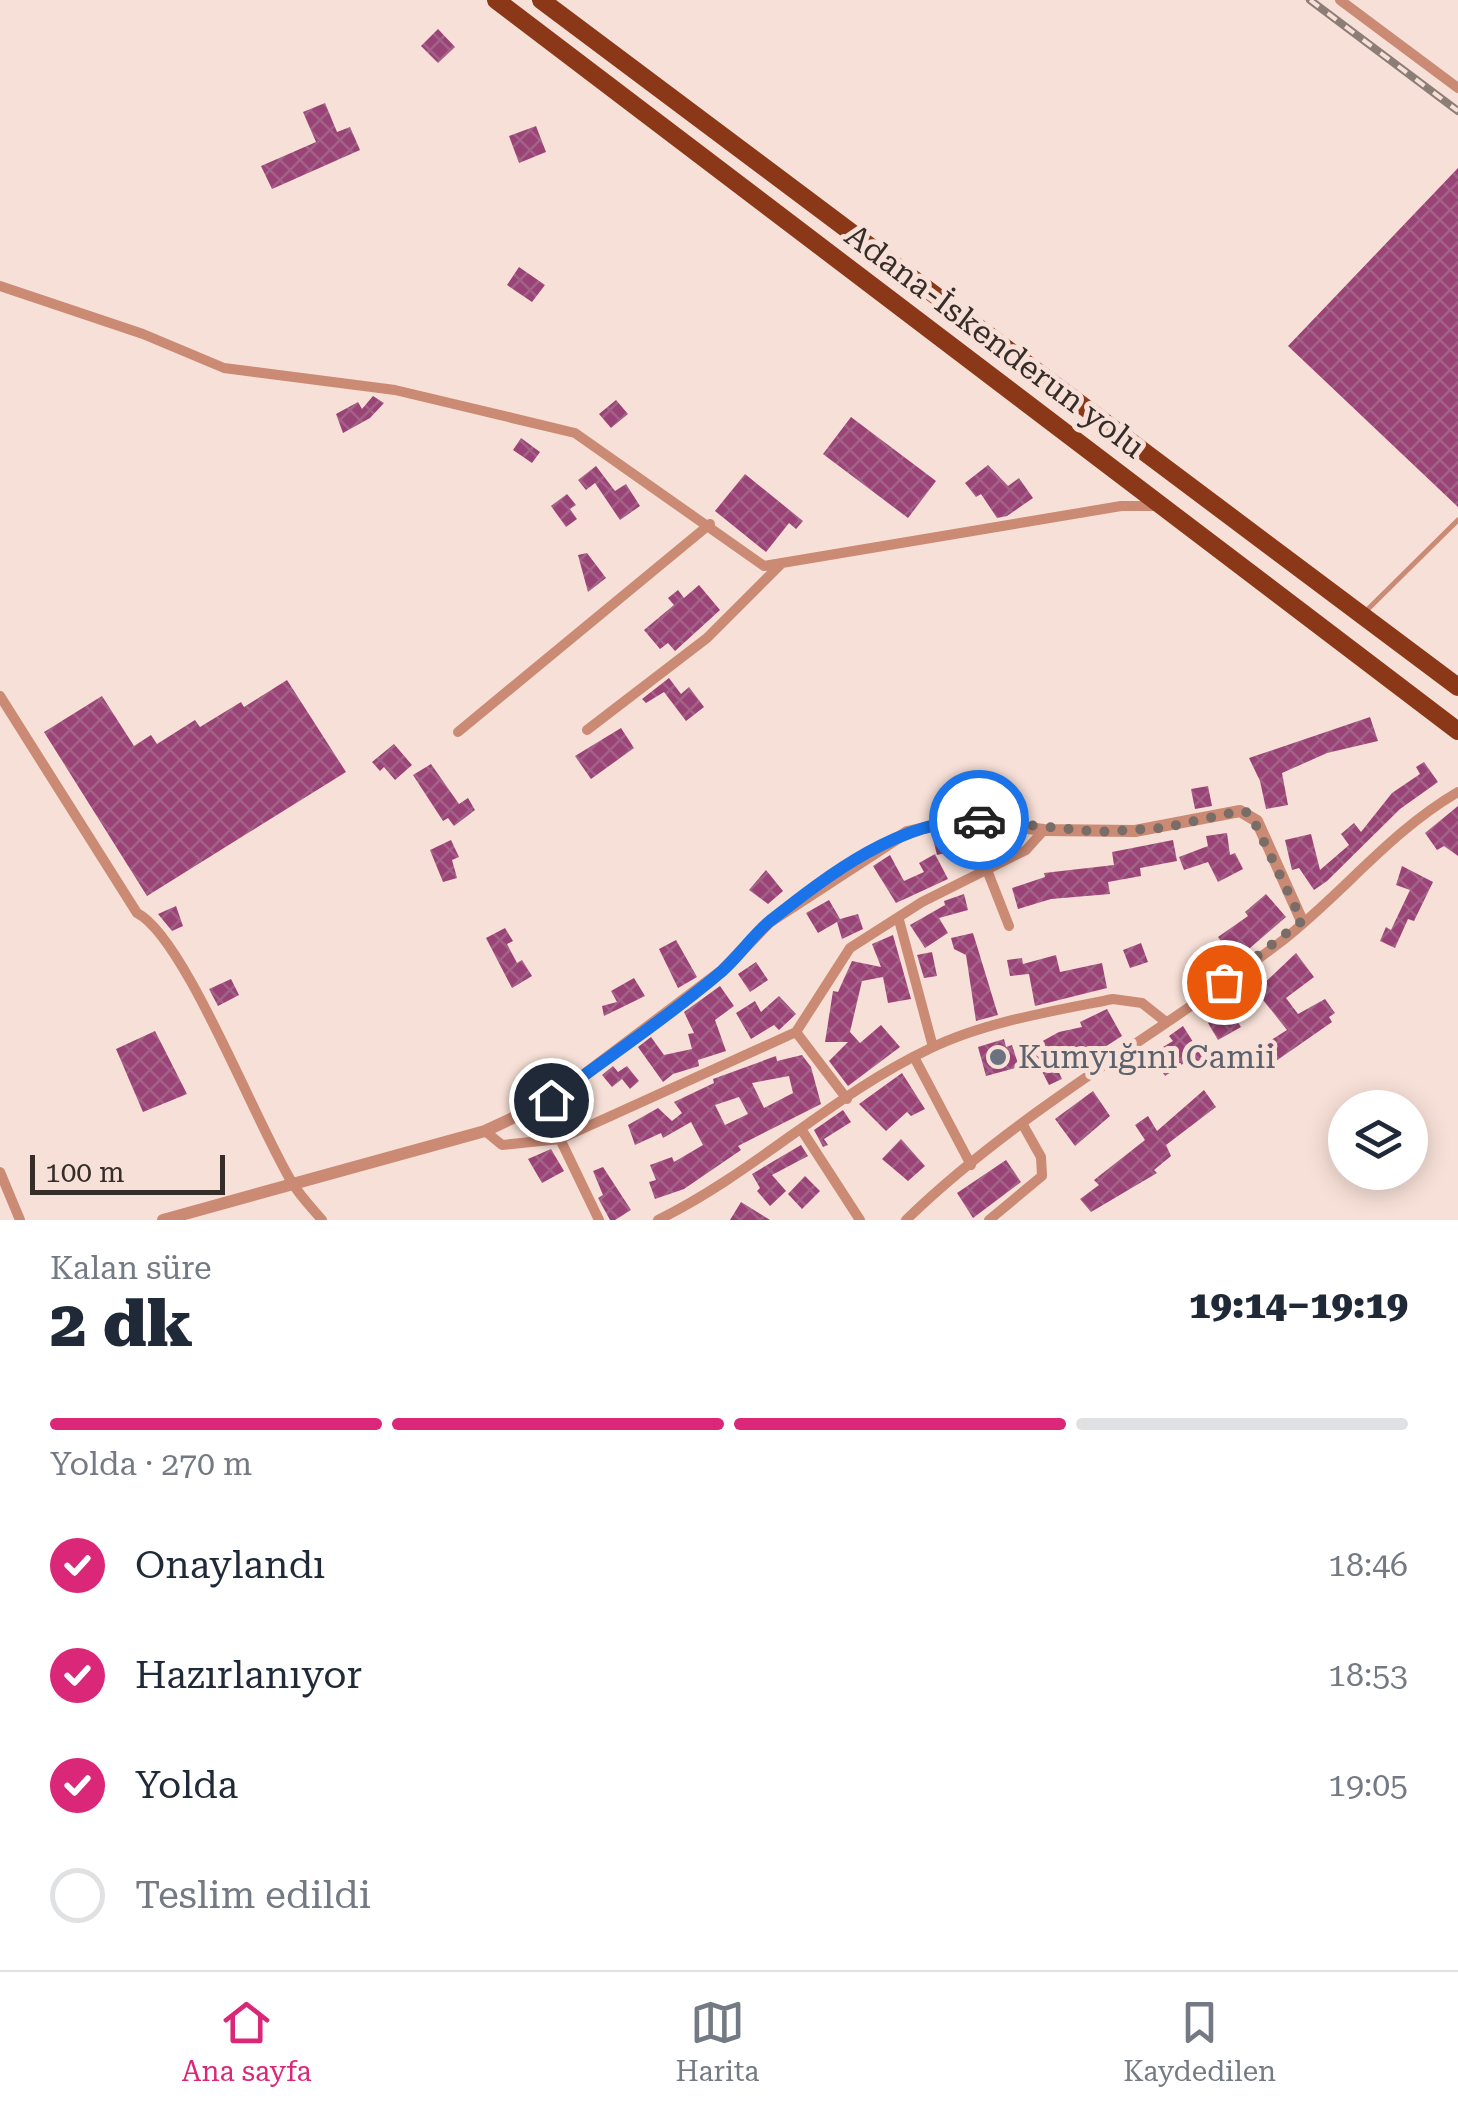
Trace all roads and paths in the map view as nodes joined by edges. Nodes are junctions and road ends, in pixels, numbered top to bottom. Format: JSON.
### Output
{"nodes":[{"id":1,"x":496,"y":0,"type":"edge"},
{"id":2,"x":541,"y":0,"type":"edge"},
{"id":3,"x":1340,"y":0,"type":"edge"},
{"id":4,"x":1458,"y":88,"type":"edge"},
{"id":5,"x":0,"y":286,"type":"edge"},
{"id":6,"x":1162,"y":506,"type":"junction"},
{"id":7,"x":1458,"y":520,"type":"edge"},
{"id":8,"x":710,"y":524,"type":"junction"},
{"id":9,"x":781,"y":564,"type":"junction"},
{"id":10,"x":1362,"y":615,"type":"junction"},
{"id":11,"x":1458,"y":687,"type":"edge"},
{"id":12,"x":0,"y":696,"type":"edge"},
{"id":13,"x":587,"y":730,"type":"dead end"},
{"id":14,"x":1458,"y":731,"type":"edge"},
{"id":15,"x":458,"y":732,"type":"dead end"},
{"id":16,"x":1458,"y":792,"type":"edge"},
{"id":17,"x":1044,"y":830,"type":"junction"},
{"id":18,"x":987,"y":870,"type":"junction"},
{"id":19,"x":899,"y":920,"type":"junction"},
{"id":20,"x":1302,"y":921,"type":"junction"},
{"id":21,"x":1009,"y":926,"type":"dead end"},
{"id":22,"x":1166,"y":1022,"type":"junction"},
{"id":23,"x":796,"y":1032,"type":"junction"},
{"id":24,"x":933,"y":1046,"type":"junction"},
{"id":25,"x":914,"y":1057,"type":"junction"},
{"id":26,"x":847,"y":1099,"type":"junction"},
{"id":27,"x":1023,"y":1125,"type":"junction"},
{"id":28,"x":801,"y":1128,"type":"junction"},
{"id":29,"x":485,"y":1131,"type":"junction"},
{"id":30,"x":560,"y":1139,"type":"junction"},
{"id":31,"x":971,"y":1165,"type":"junction"},
{"id":32,"x":0,"y":1172,"type":"edge"},
{"id":33,"x":293,"y":1185,"type":"junction"},
{"id":34,"x":20,"y":1220,"type":"edge"},
{"id":35,"x":163,"y":1220,"type":"edge"},
{"id":36,"x":322,"y":1220,"type":"edge"},
{"id":37,"x":599,"y":1220,"type":"edge"},
{"id":38,"x":658,"y":1220,"type":"edge"},
{"id":39,"x":860,"y":1220,"type":"edge"},
{"id":40,"x":906,"y":1220,"type":"edge"},
{"id":41,"x":989,"y":1220,"type":"edge"}],
"edges":[{"from":1,"to":6,"type":"highway","name":"Adana-İskenderun yolu"},
{"from":2,"to":10,"type":"highway"},
{"from":3,"to":4,"type":"street"},
{"from":5,"to":8,"type":"street"},
{"from":6,"to":9,"type":"street"},
{"from":6,"to":14,"type":"highway","name":"Adana-İskenderun yolu"},
{"from":7,"to":10,"type":"lane"},
{"from":8,"to":9,"type":"street"},
{"from":8,"to":15,"type":"street"},
{"from":9,"to":13,"type":"street"},
{"from":10,"to":11,"type":"highway"},
{"from":12,"to":33,"type":"street"},
{"from":16,"to":20,"type":"street"},
{"from":17,"to":18,"type":"street"},
{"from":17,"to":20,"type":"street"},
{"from":17,"to":29,"type":"street"},
{"from":18,"to":19,"type":"street"},
{"from":18,"to":21,"type":"street"},
{"from":19,"to":23,"type":"street"},
{"from":19,"to":24,"type":"street"},
{"from":20,"to":22,"type":"street"},
{"from":22,"to":24,"type":"street"},
{"from":22,"to":27,"type":"street"},
{"from":23,"to":26,"type":"street"},
{"from":23,"to":30,"type":"street"},
{"from":24,"to":25,"type":"street"},
{"from":25,"to":26,"type":"street"},
{"from":25,"to":31,"type":"street"},
{"from":26,"to":28,"type":"street"},
{"from":27,"to":31,"type":"street"},
{"from":27,"to":41,"type":"street"},
{"from":28,"to":38,"type":"street"},
{"from":28,"to":39,"type":"street"},
{"from":29,"to":30,"type":"street"},
{"from":29,"to":33,"type":"street"},
{"from":30,"to":37,"type":"street"},
{"from":31,"to":40,"type":"street"},
{"from":32,"to":34,"type":"street"},
{"from":33,"to":35,"type":"street"},
{"from":33,"to":36,"type":"street"}]}
